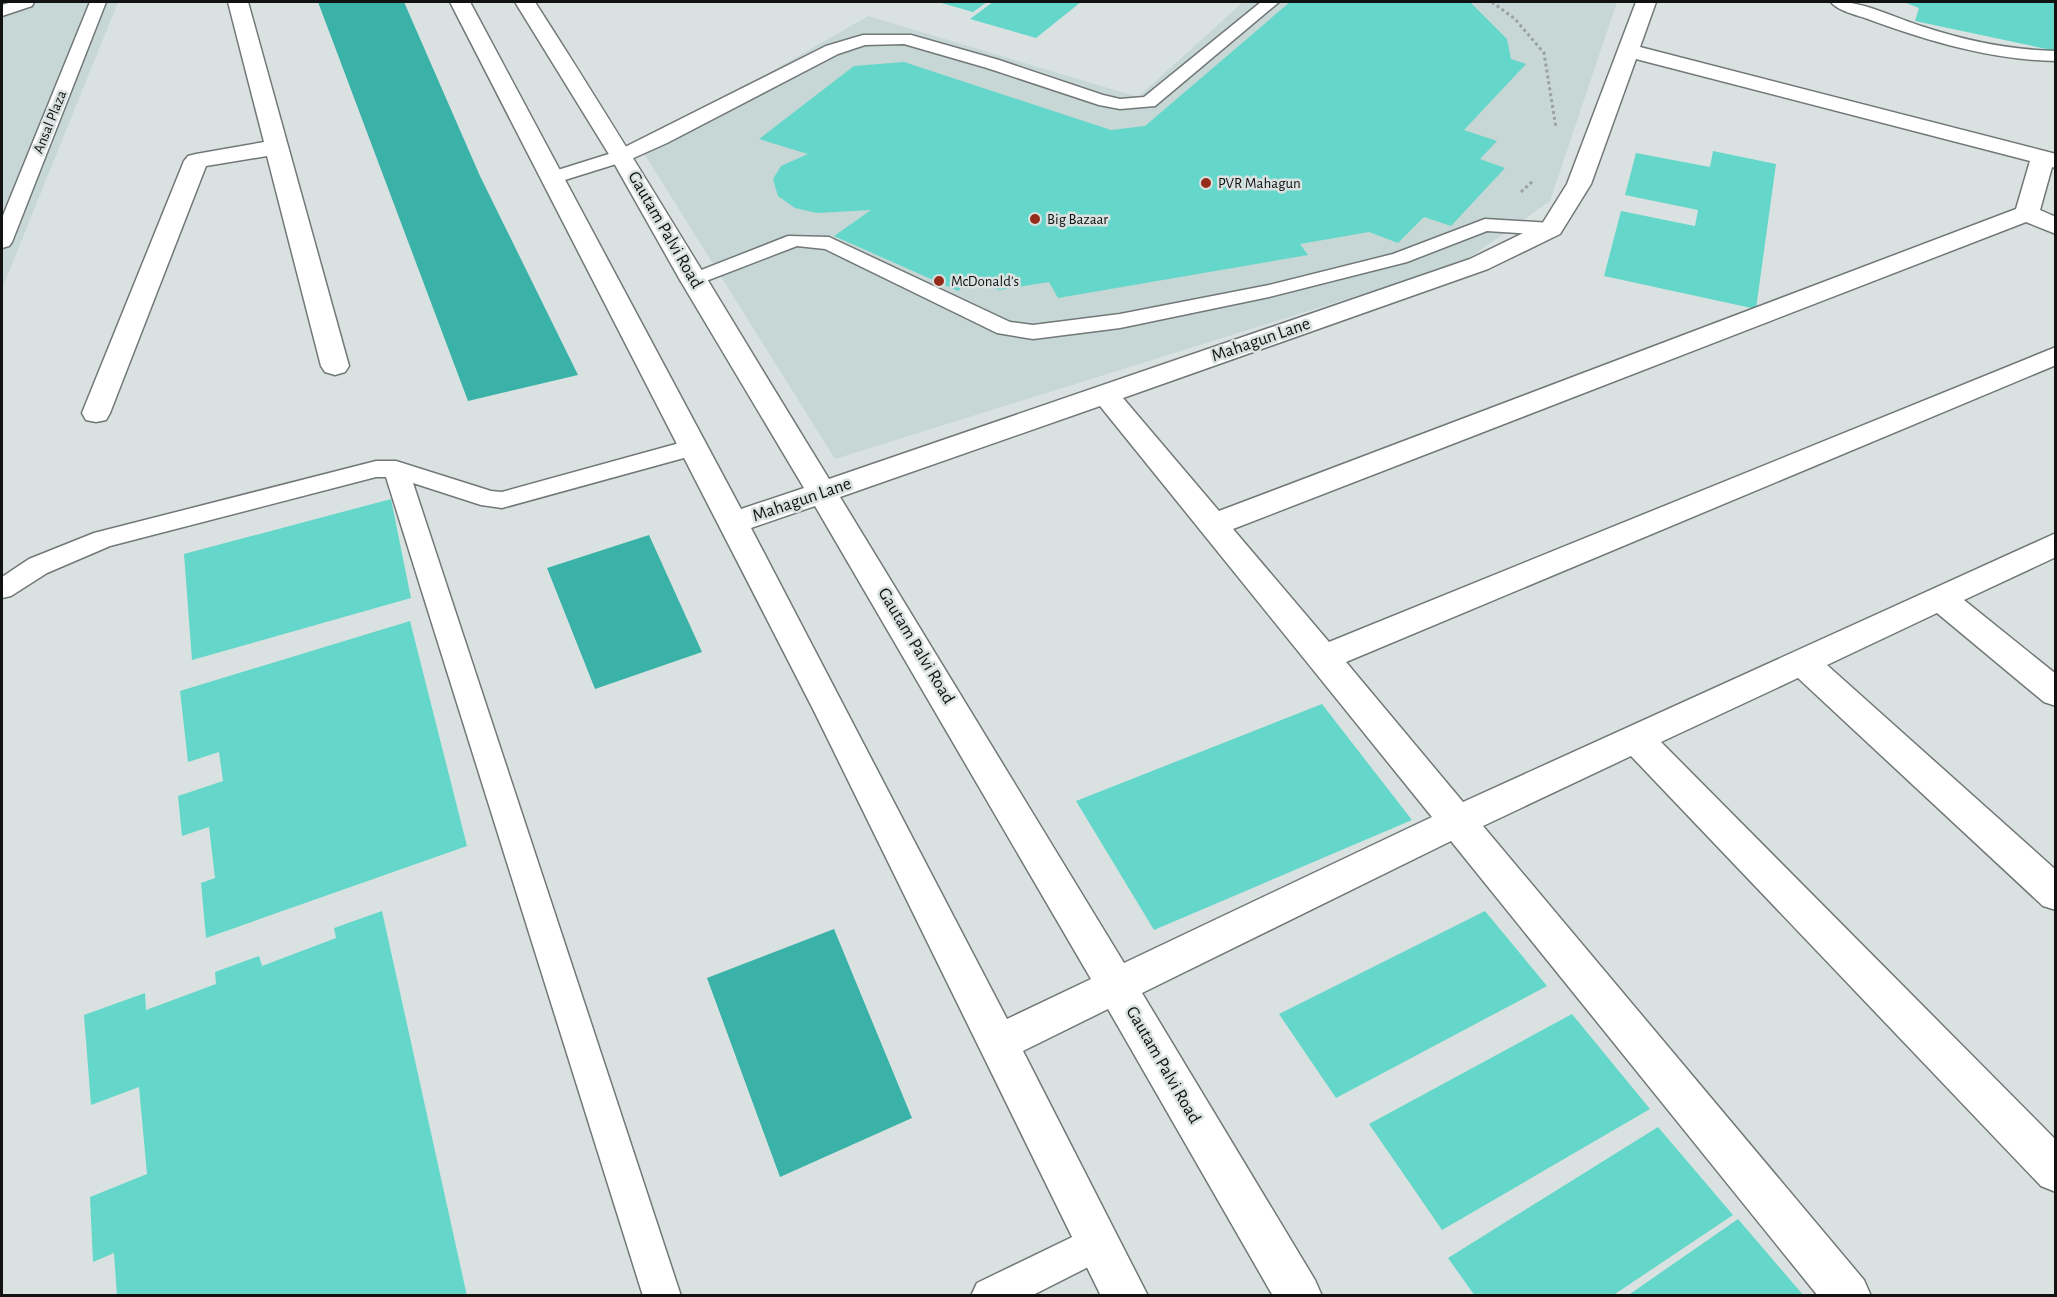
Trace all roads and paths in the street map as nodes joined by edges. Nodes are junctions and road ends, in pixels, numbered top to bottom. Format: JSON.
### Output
{"nodes":[{"id":1,"x":26,"y":2,"type":"edge"},
{"id":2,"x":98,"y":2,"type":"edge"},
{"id":3,"x":238,"y":2,"type":"edge"},
{"id":4,"x":460,"y":2,"type":"edge"},
{"id":5,"x":525,"y":2,"type":"edge"},
{"id":6,"x":1271,"y":2,"type":"edge"},
{"id":7,"x":1492,"y":2,"type":"edge"},
{"id":8,"x":1644,"y":2,"type":"edge"},
{"id":9,"x":1839,"y":2,"type":"edge"},
{"id":10,"x":2,"y":11,"type":"edge"},
{"id":11,"x":1628,"y":50,"type":"junction"},
{"id":12,"x":2055,"y":56,"type":"edge"},
{"id":13,"x":1556,"y":129,"type":"dead end"},
{"id":14,"x":277,"y":147,"type":"junction"},
{"id":15,"x":622,"y":156,"type":"junction"},
{"id":16,"x":2049,"y":159,"type":"edge"},
{"id":17,"x":1537,"y":177,"type":"dead end"},
{"id":18,"x":552,"y":178,"type":"junction"},
{"id":19,"x":2027,"y":213,"type":"junction"},
{"id":20,"x":1485,"y":225,"type":"junction"},
{"id":21,"x":2055,"y":228,"type":"edge"},
{"id":22,"x":1551,"y":229,"type":"junction"},
{"id":23,"x":2,"y":242,"type":"edge"},
{"id":24,"x":693,"y":280,"type":"junction"},
{"id":25,"x":2055,"y":355,"type":"edge"},
{"id":26,"x":335,"y":366,"type":"dead end"},
{"id":27,"x":1105,"y":394,"type":"junction"},
{"id":28,"x":96,"y":413,"type":"dead end"},
{"id":29,"x":693,"y":447,"type":"junction"},
{"id":30,"x":396,"y":469,"type":"junction"},
{"id":31,"x":822,"y":493,"type":"junction"},
{"id":32,"x":734,"y":523,"type":"junction"},
{"id":33,"x":1213,"y":525,"type":"junction"},
{"id":34,"x":2055,"y":544,"type":"edge"},
{"id":35,"x":2,"y":589,"type":"edge"},
{"id":36,"x":1940,"y":597,"type":"junction"},
{"id":37,"x":1323,"y":658,"type":"junction"},
{"id":38,"x":1802,"y":662,"type":"junction"},
{"id":39,"x":2055,"y":693,"type":"edge"},
{"id":40,"x":1636,"y":739,"type":"junction"},
{"id":41,"x":1458,"y":821,"type":"junction"},
{"id":42,"x":2055,"y":894,"type":"edge"},
{"id":43,"x":1117,"y":985,"type":"junction"},
{"id":44,"x":998,"y":1043,"type":"junction"},
{"id":45,"x":2055,"y":1171,"type":"edge"},
{"id":46,"x":1097,"y":1243,"type":"junction"},
{"id":47,"x":662,"y":1296,"type":"edge"},
{"id":48,"x":990,"y":1296,"type":"edge"},
{"id":49,"x":1125,"y":1296,"type":"edge"},
{"id":50,"x":1299,"y":1296,"type":"edge"},
{"id":51,"x":1848,"y":1296,"type":"edge"}],
"edges":[{"from":1,"to":10,"type":"lane"},
{"from":2,"to":23,"type":"lane","name":"Ansal Plaza"},
{"from":3,"to":14,"type":"street"},
{"from":4,"to":18,"type":"street"},
{"from":5,"to":15,"type":"street","name":"Gautam Palvi Road"},
{"from":6,"to":15,"type":"lane"},
{"from":7,"to":13,"type":"path"},
{"from":8,"to":11,"type":"street"},
{"from":9,"to":12,"type":"lane"},
{"from":11,"to":16,"type":"street"},
{"from":11,"to":22,"type":"street"},
{"from":14,"to":26,"type":"street"},
{"from":14,"to":28,"type":"street"},
{"from":15,"to":18,"type":"lane"},
{"from":15,"to":24,"type":"street","name":"Gautam Palvi Road"},
{"from":16,"to":19,"type":"street"},
{"from":17,"to":20,"type":"path"},
{"from":18,"to":29,"type":"street"},
{"from":19,"to":21,"type":"street"},
{"from":19,"to":33,"type":"street"},
{"from":20,"to":22,"type":"lane"},
{"from":20,"to":24,"type":"lane"},
{"from":22,"to":27,"type":"street","name":"Mahagun Lane"},
{"from":24,"to":31,"type":"street","name":"Gautam Palvi Road"},
{"from":25,"to":37,"type":"street"},
{"from":27,"to":31,"type":"street","name":"Mahagun Lane"},
{"from":27,"to":33,"type":"street"},
{"from":29,"to":30,"type":"lane"},
{"from":29,"to":32,"type":"street"},
{"from":30,"to":35,"type":"lane"},
{"from":30,"to":47,"type":"lane"},
{"from":31,"to":32,"type":"street","name":"Mahagun Lane"},
{"from":31,"to":43,"type":"street","name":"Gautam Palvi Road"},
{"from":32,"to":44,"type":"street"},
{"from":33,"to":37,"type":"street"},
{"from":34,"to":36,"type":"street"},
{"from":36,"to":38,"type":"street"},
{"from":36,"to":39,"type":"street"},
{"from":37,"to":41,"type":"street"},
{"from":38,"to":40,"type":"street"},
{"from":38,"to":42,"type":"street"},
{"from":40,"to":41,"type":"street"},
{"from":40,"to":45,"type":"street"},
{"from":41,"to":43,"type":"street"},
{"from":41,"to":51,"type":"street"},
{"from":43,"to":44,"type":"street"},
{"from":43,"to":50,"type":"street","name":"Gautam Palvi Road"},
{"from":44,"to":46,"type":"street"},
{"from":46,"to":48,"type":"lane"},
{"from":46,"to":49,"type":"street"}]}
